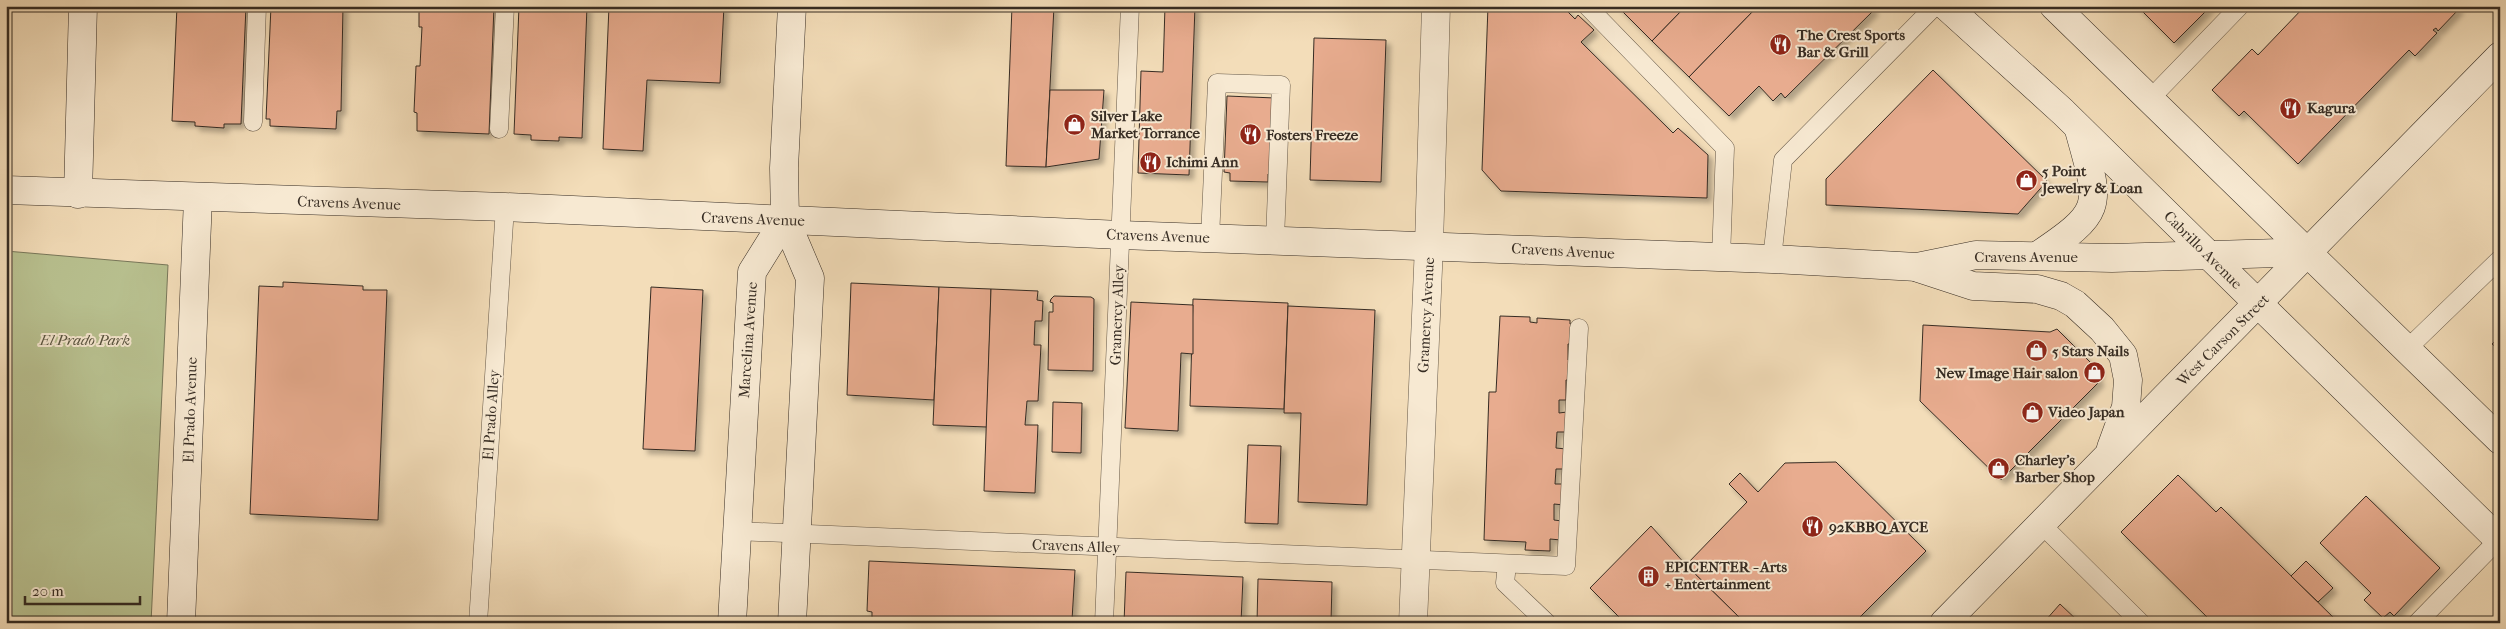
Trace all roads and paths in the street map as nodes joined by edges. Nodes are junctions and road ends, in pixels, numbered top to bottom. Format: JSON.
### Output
{"nodes":[{"id":1,"x":83,"y":6,"type":"edge"},
{"id":2,"x":257,"y":6,"type":"edge"},
{"id":3,"x":505,"y":6,"type":"edge"},
{"id":4,"x":792,"y":6,"type":"edge"},
{"id":5,"x":1130,"y":6,"type":"edge"},
{"id":6,"x":1436,"y":6,"type":"edge"},
{"id":7,"x":1587,"y":6,"type":"edge"},
{"id":8,"x":1935,"y":6,"type":"edge"},
{"id":9,"x":1946,"y":6,"type":"edge"},
{"id":10,"x":2054,"y":6,"type":"edge"},
{"id":11,"x":2240,"y":6,"type":"edge"},
{"id":12,"x":2500,"y":56,"type":"edge"},
{"id":13,"x":2148,"y":100,"type":"junction"},
{"id":14,"x":253,"y":122,"type":"dead end"},
{"id":15,"x":2079,"y":128,"type":"junction"},
{"id":16,"x":499,"y":129,"type":"dead end"},
{"id":17,"x":6,"y":190,"type":"edge"},
{"id":18,"x":78,"y":194,"type":"junction"},
{"id":19,"x":198,"y":198,"type":"junction"},
{"id":20,"x":506,"y":207,"type":"junction"},
{"id":21,"x":785,"y":219,"type":"junction"},
{"id":22,"x":1121,"y":235,"type":"junction"},
{"id":23,"x":1210,"y":238,"type":"junction"},
{"id":24,"x":1276,"y":240,"type":"junction"},
{"id":25,"x":1429,"y":245,"type":"junction"},
{"id":26,"x":2309,"y":252,"type":"junction"},
{"id":27,"x":2207,"y":255,"type":"junction"},
{"id":28,"x":2037,"y":256,"type":"junction"},
{"id":29,"x":1721,"y":258,"type":"junction"},
{"id":30,"x":1772,"y":259,"type":"junction"},
{"id":31,"x":2500,"y":259,"type":"edge"},
{"id":32,"x":1917,"y":267,"type":"junction"},
{"id":33,"x":2259,"y":304,"type":"junction"},
{"id":34,"x":1579,"y":328,"type":"dead end"},
{"id":35,"x":2407,"y":349,"type":"junction"},
{"id":36,"x":2500,"y":440,"type":"edge"},
{"id":37,"x":2107,"y":458,"type":"junction"},
{"id":38,"x":2041,"y":524,"type":"junction"},
{"id":39,"x":736,"y":531,"type":"junction"},
{"id":40,"x":796,"y":534,"type":"junction"},
{"id":41,"x":2499,"y":539,"type":"edge"},
{"id":42,"x":1107,"y":548,"type":"junction"},
{"id":43,"x":1416,"y":559,"type":"junction"},
{"id":44,"x":1507,"y":564,"type":"junction"},
{"id":45,"x":181,"y":623,"type":"edge"},
{"id":46,"x":478,"y":623,"type":"edge"},
{"id":47,"x":732,"y":623,"type":"edge"},
{"id":48,"x":792,"y":623,"type":"edge"},
{"id":49,"x":1104,"y":623,"type":"edge"},
{"id":50,"x":1413,"y":623,"type":"edge"},
{"id":51,"x":1547,"y":623,"type":"edge"},
{"id":52,"x":1944,"y":623,"type":"edge"},
{"id":53,"x":2141,"y":623,"type":"edge"},
{"id":54,"x":2417,"y":623,"type":"edge"}],
"edges":[{"from":1,"to":18,"type":"street"},
{"from":2,"to":14,"type":"lane"},
{"from":3,"to":16,"type":"lane"},
{"from":4,"to":21,"type":"street"},
{"from":5,"to":22,"type":"lane","name":"Gramercy Alley"},
{"from":6,"to":25,"type":"street","name":"Gramercy Avenue"},
{"from":7,"to":29,"type":"lane"},
{"from":8,"to":30,"type":"lane"},
{"from":9,"to":15,"type":"street","name":"Cabrillo Avenue"},
{"from":10,"to":13,"type":"street"},
{"from":11,"to":13,"type":"lane"},
{"from":12,"to":26,"type":"street","name":"West Carson Street"},
{"from":13,"to":26,"type":"street"},
{"from":15,"to":27,"type":"street","name":"Cabrillo Avenue"},
{"from":15,"to":28,"type":"street"},
{"from":17,"to":18,"type":"street","name":"Cravens Avenue"},
{"from":18,"to":19,"type":"street","name":"Cravens Avenue"},
{"from":19,"to":20,"type":"street","name":"Cravens Avenue"},
{"from":19,"to":45,"type":"street","name":"El Prado Avenue"},
{"from":20,"to":21,"type":"street","name":"Cravens Avenue"},
{"from":20,"to":46,"type":"lane","name":"El Prado Alley"},
{"from":21,"to":22,"type":"street","name":"Cravens Avenue"},
{"from":21,"to":39,"type":"street","name":"Marcelina Avenue"},
{"from":21,"to":40,"type":"street"},
{"from":22,"to":23,"type":"street","name":"Cravens Avenue"},
{"from":22,"to":42,"type":"lane","name":"Gramercy Alley"},
{"from":23,"to":24,"type":"street","name":"Cravens Avenue"},
{"from":23,"to":24,"type":"lane"},
{"from":24,"to":25,"type":"street","name":"Cravens Avenue"},
{"from":25,"to":29,"type":"street","name":"Cravens Avenue"},
{"from":25,"to":43,"type":"street","name":"Gramercy Avenue"},
{"from":26,"to":27,"type":"street","name":"Cravens Avenue"},
{"from":26,"to":33,"type":"street","name":"West Carson Street"},
{"from":26,"to":35,"type":"street"},
{"from":27,"to":28,"type":"street","name":"Cravens Avenue"},
{"from":27,"to":33,"type":"street","name":"Cabrillo Avenue"},
{"from":28,"to":32,"type":"street","name":"Cravens Avenue"},
{"from":29,"to":30,"type":"street","name":"Cravens Avenue"},
{"from":30,"to":32,"type":"street","name":"Cravens Avenue"},
{"from":31,"to":35,"type":"lane"},
{"from":32,"to":37,"type":"street"},
{"from":33,"to":37,"type":"street","name":"West Carson Street"},
{"from":33,"to":41,"type":"street","name":"Cabrillo Avenue"},
{"from":34,"to":44,"type":"lane","name":"Cravens Alley"},
{"from":35,"to":36,"type":"street"},
{"from":37,"to":38,"type":"street","name":"West Carson Street"},
{"from":38,"to":52,"type":"street","name":"West Carson Street"},
{"from":38,"to":53,"type":"lane"},
{"from":39,"to":40,"type":"lane","name":"Cravens Alley"},
{"from":39,"to":47,"type":"street","name":"Marcelina Avenue"},
{"from":40,"to":42,"type":"lane","name":"Cravens Alley"},
{"from":40,"to":48,"type":"street"},
{"from":41,"to":54,"type":"lane"},
{"from":42,"to":43,"type":"lane","name":"Cravens Alley"},
{"from":42,"to":49,"type":"lane","name":"Gramercy Alley"},
{"from":43,"to":44,"type":"lane","name":"Cravens Alley"},
{"from":43,"to":50,"type":"street","name":"Gramercy Avenue"},
{"from":44,"to":51,"type":"lane"}]}
